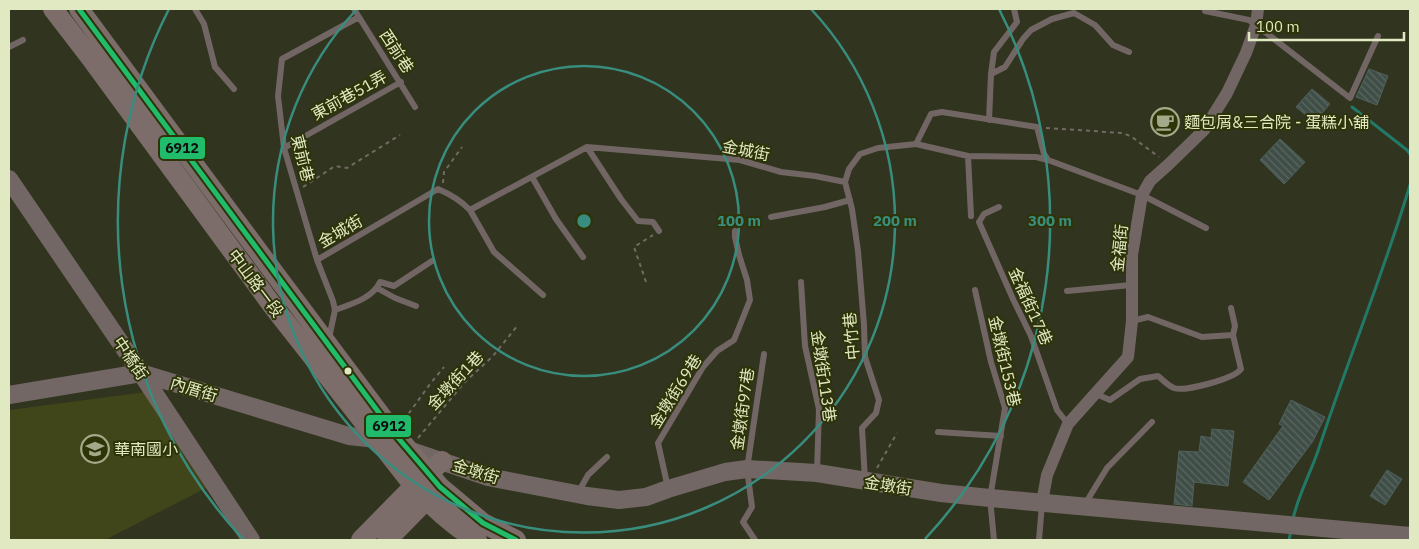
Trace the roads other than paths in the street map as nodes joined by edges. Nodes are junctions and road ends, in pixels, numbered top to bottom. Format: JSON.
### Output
{"nodes":[{"id":1,"x":53,"y":9,"type":"edge"},
{"id":2,"x":79,"y":9,"type":"edge"},
{"id":3,"x":195,"y":9,"type":"edge"},
{"id":4,"x":354,"y":9,"type":"edge"},
{"id":5,"x":1014,"y":9,"type":"edge"},
{"id":6,"x":1258,"y":9,"type":"edge"},
{"id":7,"x":1205,"y":11,"type":"dead end"},
{"id":8,"x":359,"y":17,"type":"junction"},
{"id":9,"x":1256,"y":25,"type":"junction"},
{"id":10,"x":1378,"y":36,"type":"dead end"},
{"id":11,"x":23,"y":40,"type":"dead end"},
{"id":12,"x":9,"y":46,"type":"edge"},
{"id":13,"x":1129,"y":52,"type":"dead end"},
{"id":14,"x":991,"y":74,"type":"junction"},
{"id":15,"x":401,"y":82,"type":"junction"},
{"id":16,"x":234,"y":89,"type":"dead end"},
{"id":17,"x":415,"y":108,"type":"dead end"},
{"id":18,"x":989,"y":120,"type":"junction"},
{"id":19,"x":916,"y":144,"type":"junction"},
{"id":20,"x":587,"y":147,"type":"junction"},
{"id":21,"x":284,"y":148,"type":"junction"},
{"id":22,"x":968,"y":156,"type":"junction"},
{"id":23,"x":1048,"y":160,"type":"junction"},
{"id":24,"x":532,"y":177,"type":"junction"},
{"id":25,"x":9,"y":178,"type":"edge"},
{"id":26,"x":846,"y":182,"type":"junction"},
{"id":27,"x":1142,"y":195,"type":"junction"},
{"id":28,"x":850,"y":200,"type":"junction"},
{"id":29,"x":999,"y":207,"type":"dead end"},
{"id":30,"x":470,"y":210,"type":"junction"},
{"id":31,"x":971,"y":216,"type":"dead end"},
{"id":32,"x":771,"y":217,"type":"dead end"},
{"id":33,"x":1206,"y":228,"type":"dead end"},
{"id":34,"x":659,"y":231,"type":"road end"},
{"id":35,"x":735,"y":231,"type":"dead end"},
{"id":36,"x":583,"y":257,"type":"dead end"},
{"id":37,"x":317,"y":260,"type":"junction"},
{"id":38,"x":432,"y":261,"type":"dead end"},
{"id":39,"x":801,"y":282,"type":"dead end"},
{"id":40,"x":1131,"y":285,"type":"junction"},
{"id":41,"x":377,"y":288,"type":"junction"},
{"id":42,"x":975,"y":290,"type":"dead end"},
{"id":43,"x":1066,"y":291,"type":"dead end"},
{"id":44,"x":544,"y":295,"type":"dead end"},
{"id":45,"x":416,"y":306,"type":"dead end"},
{"id":46,"x":1231,"y":308,"type":"dead end"},
{"id":47,"x":335,"y":310,"type":"junction"},
{"id":48,"x":1132,"y":321,"type":"junction"},
{"id":49,"x":1234,"y":335,"type":"junction"},
{"id":50,"x":327,"y":344,"type":"junction"},
{"id":51,"x":764,"y":354,"type":"dead end"},
{"id":52,"x":141,"y":372,"type":"junction"},
{"id":53,"x":1096,"y":394,"type":"junction"},
{"id":54,"x":9,"y":395,"type":"edge"},
{"id":55,"x":1152,"y":422,"type":"dead end"},
{"id":56,"x":1068,"y":424,"type":"junction"},
{"id":57,"x":938,"y":432,"type":"dead end"},
{"id":58,"x":385,"y":436,"type":"junction"},
{"id":59,"x":1001,"y":436,"type":"junction"},
{"id":60,"x":607,"y":457,"type":"dead end"},
{"id":61,"x":747,"y":469,"type":"junction"},
{"id":62,"x":817,"y":473,"type":"junction"},
{"id":63,"x":430,"y":482,"type":"junction"},
{"id":64,"x":868,"y":482,"type":"junction"},
{"id":65,"x":668,"y":489,"type":"junction"},
{"id":66,"x":577,"y":494,"type":"junction"},
{"id":67,"x":990,"y":498,"type":"junction"},
{"id":68,"x":1042,"y":502,"type":"junction"},
{"id":69,"x":1084,"y":506,"type":"junction"},
{"id":70,"x":1410,"y":536,"type":"edge"},
{"id":71,"x":251,"y":540,"type":"edge"},
{"id":72,"x":361,"y":540,"type":"edge"},
{"id":73,"x":387,"y":540,"type":"edge"},
{"id":74,"x":477,"y":540,"type":"edge"},
{"id":75,"x":516,"y":540,"type":"edge"},
{"id":76,"x":755,"y":540,"type":"edge"},
{"id":77,"x":994,"y":540,"type":"edge"},
{"id":78,"x":1039,"y":540,"type":"edge"}],
"edges":[{"from":1,"to":58,"type":"main road","name":"中山路一段"},
{"from":2,"to":50,"type":"main road","name":"中山路一段"},
{"from":3,"to":16,"type":"lane"},
{"from":4,"to":8,"type":"lane","name":"西前巷"},
{"from":5,"to":14,"type":"lane"},
{"from":6,"to":9,"type":"street","name":"金福街"},
{"from":7,"to":9,"type":"lane"},
{"from":8,"to":15,"type":"lane","name":"西前巷"},
{"from":8,"to":21,"type":"lane","name":"東前巷"},
{"from":9,"to":10,"type":"lane"},
{"from":9,"to":27,"type":"street","name":"金福街"},
{"from":11,"to":12,"type":"lane"},
{"from":13,"to":14,"type":"lane"},
{"from":14,"to":18,"type":"lane"},
{"from":15,"to":17,"type":"lane","name":"西前巷"},
{"from":15,"to":21,"type":"lane","name":"東前巷51弄"},
{"from":18,"to":19,"type":"lane"},
{"from":18,"to":23,"type":"lane"},
{"from":19,"to":22,"type":"lane"},
{"from":19,"to":26,"type":"lane"},
{"from":20,"to":24,"type":"lane"},
{"from":20,"to":26,"type":"lane","name":"金城街"},
{"from":20,"to":34,"type":"lane"},
{"from":21,"to":37,"type":"lane","name":"東前巷"},
{"from":22,"to":23,"type":"lane"},
{"from":22,"to":31,"type":"lane"},
{"from":23,"to":27,"type":"lane"},
{"from":24,"to":30,"type":"lane"},
{"from":24,"to":36,"type":"lane"},
{"from":25,"to":52,"type":"street","name":"中橋街"},
{"from":26,"to":28,"type":"lane","name":"中竹巷"},
{"from":27,"to":33,"type":"lane"},
{"from":27,"to":40,"type":"street","name":"金福街"},
{"from":28,"to":32,"type":"lane"},
{"from":28,"to":64,"type":"lane","name":"中竹巷"},
{"from":29,"to":56,"type":"lane","name":"金福街17巷"},
{"from":30,"to":37,"type":"lane","name":"金城街"},
{"from":30,"to":44,"type":"lane"},
{"from":35,"to":65,"type":"lane","name":"金墩街69巷"},
{"from":37,"to":47,"type":"lane","name":"東前巷"},
{"from":38,"to":41,"type":"lane"},
{"from":39,"to":62,"type":"lane","name":"金墩街113巷"},
{"from":40,"to":43,"type":"lane"},
{"from":40,"to":48,"type":"street","name":"金福街"},
{"from":41,"to":45,"type":"lane"},
{"from":41,"to":47,"type":"lane"},
{"from":42,"to":59,"type":"lane","name":"金墩街153巷"},
{"from":46,"to":49,"type":"lane"},
{"from":47,"to":50,"type":"lane"},
{"from":48,"to":49,"type":"lane"},
{"from":48,"to":53,"type":"street","name":"金福街"},
{"from":49,"to":53,"type":"lane"},
{"from":50,"to":58,"type":"main road","name":"中山路一段"},
{"from":51,"to":61,"type":"lane","name":"金墩街97巷"},
{"from":52,"to":54,"type":"street","name":"內厝街"},
{"from":52,"to":58,"type":"street","name":"內厝街"},
{"from":52,"to":71,"type":"street","name":"中橋街"},
{"from":53,"to":56,"type":"street","name":"金福街"},
{"from":55,"to":69,"type":"lane"},
{"from":56,"to":68,"type":"street","name":"金福街"},
{"from":57,"to":59,"type":"lane"},
{"from":58,"to":63,"type":"main road","name":"中山路一段"},
{"from":58,"to":63,"type":"main road","name":"中山路一段"},
{"from":59,"to":67,"type":"lane","name":"金墩街153巷"},
{"from":60,"to":66,"type":"lane"},
{"from":61,"to":62,"type":"street","name":"金墩街"},
{"from":61,"to":65,"type":"street","name":"金墩街"},
{"from":61,"to":76,"type":"lane","name":"金墩街97巷"},
{"from":62,"to":64,"type":"street","name":"金墩街"},
{"from":63,"to":66,"type":"street","name":"金墩街"},
{"from":63,"to":72,"type":"main road"},
{"from":63,"to":73,"type":"main road"},
{"from":63,"to":74,"type":"main road","name":"中山路一段"},
{"from":63,"to":75,"type":"main road","name":"中山路一段"},
{"from":64,"to":67,"type":"street","name":"金墩街"},
{"from":65,"to":66,"type":"street","name":"金墩街"},
{"from":67,"to":68,"type":"street","name":"金墩街"},
{"from":67,"to":77,"type":"lane","name":"金墩街153巷"},
{"from":68,"to":69,"type":"street","name":"金墩街"},
{"from":68,"to":78,"type":"lane"},
{"from":69,"to":70,"type":"street","name":"金墩街"}]}
